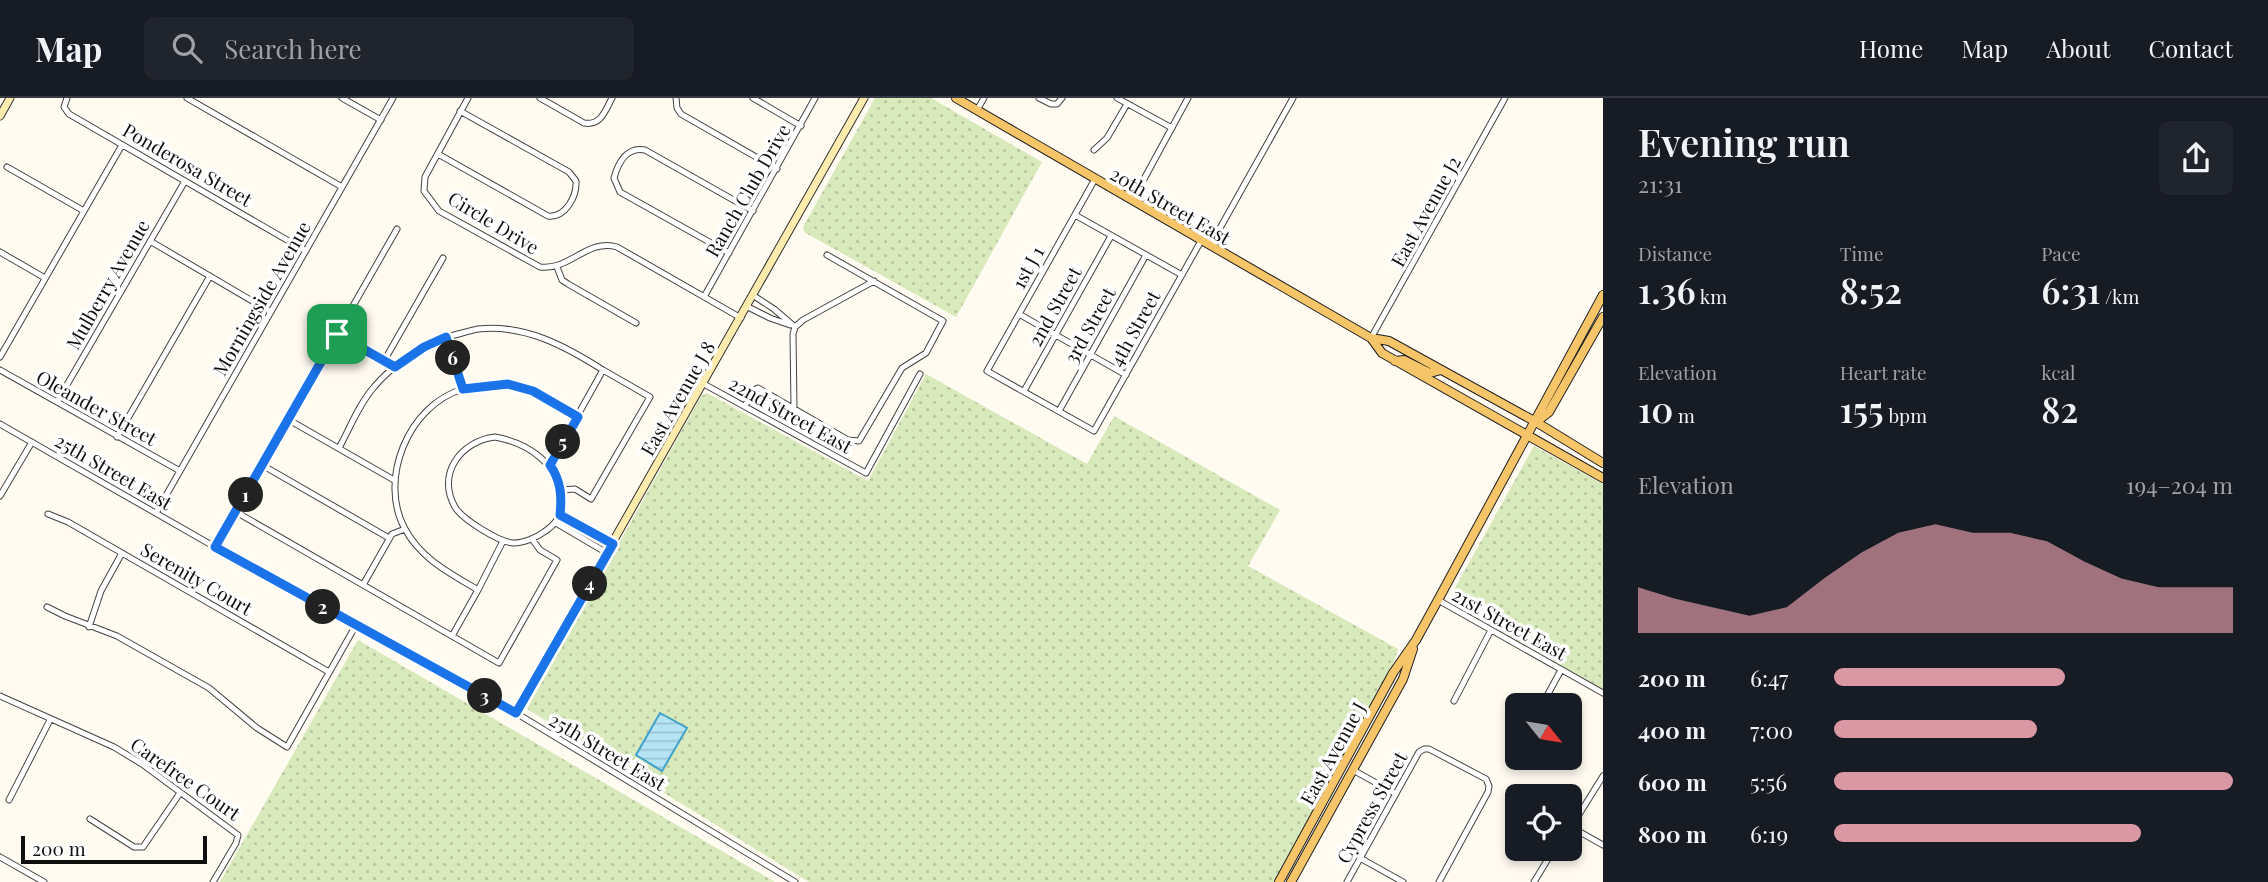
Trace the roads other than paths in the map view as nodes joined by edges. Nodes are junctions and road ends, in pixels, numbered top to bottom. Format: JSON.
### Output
{"nodes":[{"id":1,"x":10,"y":98,"type":"edge"},
{"id":2,"x":67,"y":98,"type":"edge"},
{"id":3,"x":187,"y":98,"type":"edge"},
{"id":4,"x":342,"y":98,"type":"edge"},
{"id":5,"x":393,"y":98,"type":"edge"},
{"id":6,"x":468,"y":98,"type":"edge"},
{"id":7,"x":540,"y":98,"type":"edge"},
{"id":8,"x":612,"y":98,"type":"edge"},
{"id":9,"x":676,"y":98,"type":"edge"},
{"id":10,"x":753,"y":98,"type":"edge"},
{"id":11,"x":815,"y":98,"type":"edge"},
{"id":12,"x":864,"y":98,"type":"edge"},
{"id":13,"x":956,"y":98,"type":"edge"},
{"id":14,"x":984,"y":98,"type":"edge"},
{"id":15,"x":1039,"y":98,"type":"edge"},
{"id":16,"x":1062,"y":98,"type":"edge"},
{"id":17,"x":1118,"y":98,"type":"edge"},
{"id":18,"x":1188,"y":98,"type":"edge"},
{"id":19,"x":1293,"y":98,"type":"edge"},
{"id":20,"x":1505,"y":98,"type":"edge"},
{"id":21,"x":1127,"y":104,"type":"junction"},
{"id":22,"x":977,"y":110,"type":"junction"},
{"id":23,"x":460,"y":111,"type":"junction"},
{"id":24,"x":0,"y":116,"type":"edge"},
{"id":25,"x":381,"y":120,"type":"junction"},
{"id":26,"x":801,"y":126,"type":"junction"},
{"id":27,"x":1172,"y":128,"type":"junction"},
{"id":28,"x":122,"y":145,"type":"junction"},
{"id":29,"x":1094,"y":150,"type":"dead end"},
{"id":30,"x":438,"y":154,"type":"junction"},
{"id":31,"x":7,"y":167,"type":"dead end"},
{"id":32,"x":777,"y":169,"type":"junction"},
{"id":33,"x":1095,"y":179,"type":"junction"},
{"id":34,"x":1144,"y":179,"type":"dead end"},
{"id":35,"x":185,"y":181,"type":"junction"},
{"id":36,"x":342,"y":187,"type":"junction"},
{"id":37,"x":84,"y":211,"type":"junction"},
{"id":38,"x":752,"y":211,"type":"junction"},
{"id":39,"x":1075,"y":215,"type":"junction"},
{"id":40,"x":397,"y":229,"type":"dead end"},
{"id":41,"x":1111,"y":236,"type":"junction"},
{"id":42,"x":150,"y":241,"type":"junction"},
{"id":43,"x":1201,"y":241,"type":"junction"},
{"id":44,"x":1210,"y":246,"type":"junction"},
{"id":45,"x":306,"y":251,"type":"junction"},
{"id":46,"x":0,"y":252,"type":"edge"},
{"id":47,"x":729,"y":253,"type":"junction"},
{"id":48,"x":827,"y":255,"type":"dead end"},
{"id":49,"x":1146,"y":255,"type":"junction"},
{"id":50,"x":443,"y":258,"type":"dead end"},
{"id":51,"x":557,"y":267,"type":"junction"},
{"id":52,"x":1182,"y":275,"type":"junction"},
{"id":53,"x":210,"y":276,"type":"junction"},
{"id":54,"x":45,"y":278,"type":"junction"},
{"id":55,"x":874,"y":281,"type":"junction"},
{"id":56,"x":754,"y":296,"type":"junction"},
{"id":57,"x":704,"y":297,"type":"junction"},
{"id":58,"x":1602,"y":297,"type":"edge"},
{"id":59,"x":748,"y":307,"type":"junction"},
{"id":60,"x":271,"y":312,"type":"junction"},
{"id":61,"x":1019,"y":314,"type":"junction"},
{"id":62,"x":1603,"y":317,"type":"edge"},
{"id":63,"x":741,"y":318,"type":"junction"},
{"id":64,"x":636,"y":323,"type":"dead end"},
{"id":65,"x":795,"y":327,"type":"junction"},
{"id":66,"x":337,"y":334,"type":"junction"},
{"id":67,"x":1056,"y":335,"type":"junction"},
{"id":68,"x":446,"y":337,"type":"junction"},
{"id":69,"x":1371,"y":338,"type":"junction"},
{"id":70,"x":1090,"y":355,"type":"junction"},
{"id":71,"x":0,"y":357,"type":"edge"},
{"id":72,"x":1579,"y":360,"type":"junction"},
{"id":73,"x":384,"y":361,"type":"junction"},
{"id":74,"x":1395,"y":361,"type":"junction"},
{"id":75,"x":395,"y":367,"type":"junction"},
{"id":76,"x":0,"y":370,"type":"edge"},
{"id":77,"x":603,"y":370,"type":"junction"},
{"id":78,"x":1441,"y":370,"type":"junction"},
{"id":79,"x":920,"y":374,"type":"dead end"},
{"id":80,"x":1126,"y":375,"type":"junction"},
{"id":81,"x":702,"y":383,"type":"junction"},
{"id":82,"x":463,"y":389,"type":"junction"},
{"id":83,"x":1024,"y":391,"type":"junction"},
{"id":84,"x":57,"y":402,"type":"junction"},
{"id":85,"x":744,"y":406,"type":"junction"},
{"id":86,"x":794,"y":408,"type":"junction"},
{"id":87,"x":1059,"y":411,"type":"junction"},
{"id":88,"x":578,"y":417,"type":"junction"},
{"id":89,"x":289,"y":420,"type":"junction"},
{"id":90,"x":1536,"y":422,"type":"junction"},
{"id":91,"x":0,"y":424,"type":"edge"},
{"id":92,"x":1529,"y":435,"type":"junction"},
{"id":93,"x":117,"y":437,"type":"junction"},
{"id":94,"x":32,"y":442,"type":"junction"},
{"id":95,"x":339,"y":449,"type":"junction"},
{"id":96,"x":1603,"y":463,"type":"edge"},
{"id":97,"x":262,"y":465,"type":"junction"},
{"id":98,"x":550,"y":465,"type":"junction"},
{"id":99,"x":180,"y":471,"type":"junction"},
{"id":100,"x":1603,"y":478,"type":"edge"},
{"id":101,"x":394,"y":480,"type":"junction"},
{"id":102,"x":2,"y":488,"type":"edge"},
{"id":103,"x":561,"y":490,"type":"junction"},
{"id":104,"x":0,"y":496,"type":"edge"},
{"id":105,"x":236,"y":512,"type":"junction"},
{"id":106,"x":156,"y":513,"type":"junction"},
{"id":107,"x":48,"y":514,"type":"dead end"},
{"id":108,"x":560,"y":515,"type":"junction"},
{"id":109,"x":556,"y":523,"type":"junction"},
{"id":110,"x":405,"y":529,"type":"junction"},
{"id":111,"x":390,"y":538,"type":"junction"},
{"id":112,"x":532,"y":539,"type":"junction"},
{"id":113,"x":503,"y":541,"type":"junction"},
{"id":114,"x":613,"y":544,"type":"junction"},
{"id":115,"x":215,"y":547,"type":"junction"},
{"id":116,"x":122,"y":553,"type":"junction"},
{"id":117,"x":607,"y":553,"type":"junction"},
{"id":118,"x":363,"y":585,"type":"junction"},
{"id":119,"x":478,"y":590,"type":"junction"},
{"id":120,"x":1438,"y":600,"type":"junction"},
{"id":121,"x":47,"y":607,"type":"dead end"},
{"id":122,"x":356,"y":625,"type":"junction"},
{"id":123,"x":89,"y":626,"type":"junction"},
{"id":124,"x":1491,"y":630,"type":"junction"},
{"id":125,"x":452,"y":636,"type":"junction"},
{"id":126,"x":1416,"y":640,"type":"junction"},
{"id":127,"x":1561,"y":670,"type":"junction"},
{"id":128,"x":329,"y":672,"type":"junction"},
{"id":129,"x":1549,"y":693,"type":"edge"},
{"id":130,"x":1603,"y":693,"type":"edge"},
{"id":131,"x":0,"y":696,"type":"edge"},
{"id":132,"x":1454,"y":701,"type":"dead end"},
{"id":133,"x":516,"y":713,"type":"junction"},
{"id":134,"x":50,"y":720,"type":"junction"},
{"id":135,"x":1353,"y":770,"type":"junction"},
{"id":136,"x":1603,"y":776,"type":"edge"},
{"id":137,"x":180,"y":793,"type":"junction"},
{"id":138,"x":1396,"y":794,"type":"junction"},
{"id":139,"x":9,"y":800,"type":"dead end"},
{"id":140,"x":1582,"y":810,"type":"edge"},
{"id":141,"x":90,"y":819,"type":"dead end"},
{"id":142,"x":1582,"y":834,"type":"edge"},
{"id":143,"x":1603,"y":845,"type":"edge"},
{"id":144,"x":0,"y":857,"type":"edge"},
{"id":145,"x":1360,"y":858,"type":"junction"},
{"id":146,"x":1547,"y":861,"type":"edge"},
{"id":147,"x":44,"y":882,"type":"edge"},
{"id":148,"x":213,"y":882,"type":"edge"},
{"id":149,"x":795,"y":882,"type":"edge"},
{"id":150,"x":1279,"y":882,"type":"edge"},
{"id":151,"x":1291,"y":882,"type":"edge"},
{"id":152,"x":1347,"y":882,"type":"edge"},
{"id":153,"x":1402,"y":882,"type":"edge"},
{"id":154,"x":1438,"y":882,"type":"edge"},
{"id":155,"x":1534,"y":882,"type":"edge"}],
"edges":[{"from":1,"to":24,"type":"street"},
{"from":2,"to":28,"type":"street","name":"Ponderosa Street"},
{"from":3,"to":36,"type":"street"},
{"from":4,"to":25,"type":"street"},
{"from":5,"to":25,"type":"street","name":"Morningside Avenue"},
{"from":6,"to":23,"type":"street"},
{"from":7,"to":8,"type":"street"},
{"from":9,"to":32,"type":"street"},
{"from":10,"to":26,"type":"street"},
{"from":11,"to":26,"type":"street","name":"Ranch Club Drive"},
{"from":12,"to":56,"type":"street","name":"East Avenue J 8"},
{"from":13,"to":22,"type":"main road","name":"20th Street East"},
{"from":14,"to":22,"type":"street"},
{"from":15,"to":16,"type":"street"},
{"from":17,"to":21,"type":"street"},
{"from":18,"to":27,"type":"street"},
{"from":19,"to":44,"type":"street"},
{"from":20,"to":69,"type":"street","name":"East Avenue J2"},
{"from":21,"to":27,"type":"street"},
{"from":21,"to":29,"type":"street"},
{"from":22,"to":33,"type":"main road","name":"20th Street East"},
{"from":23,"to":30,"type":"street"},
{"from":23,"to":30,"type":"street"},
{"from":25,"to":36,"type":"street","name":"Morningside Avenue"},
{"from":26,"to":32,"type":"street","name":"Ranch Club Drive"},
{"from":27,"to":34,"type":"street"},
{"from":28,"to":35,"type":"street","name":"Ponderosa Street"},
{"from":28,"to":37,"type":"street"},
{"from":30,"to":51,"type":"street","name":"Circle Drive"},
{"from":31,"to":37,"type":"street"},
{"from":32,"to":38,"type":"street","name":"Ranch Club Drive"},
{"from":33,"to":39,"type":"street","name":"1st J 1"},
{"from":33,"to":43,"type":"main road","name":"20th Street East"},
{"from":35,"to":42,"type":"street","name":"Mulberry Avenue"},
{"from":35,"to":45,"type":"street","name":"Ponderosa Street"},
{"from":36,"to":45,"type":"street","name":"Morningside Avenue"},
{"from":37,"to":54,"type":"street"},
{"from":38,"to":47,"type":"street","name":"Ranch Club Drive"},
{"from":38,"to":47,"type":"street"},
{"from":39,"to":41,"type":"street"},
{"from":39,"to":61,"type":"street","name":"1st J 1"},
{"from":40,"to":66,"type":"street"},
{"from":41,"to":49,"type":"street"},
{"from":41,"to":67,"type":"street","name":"2nd Street"},
{"from":42,"to":53,"type":"street"},
{"from":42,"to":84,"type":"street","name":"Mulberry Avenue"},
{"from":43,"to":44,"type":"main road","name":"20th Street East"},
{"from":43,"to":52,"type":"street","name":"4th Street"},
{"from":44,"to":69,"type":"main road","name":"20th Street East"},
{"from":45,"to":60,"type":"street","name":"Morningside Avenue"},
{"from":46,"to":54,"type":"street"},
{"from":47,"to":57,"type":"street","name":"Ranch Club Drive"},
{"from":48,"to":55,"type":"street"},
{"from":49,"to":52,"type":"street"},
{"from":49,"to":70,"type":"street","name":"3rd Street"},
{"from":50,"to":73,"type":"street"},
{"from":51,"to":57,"type":"street","name":"Circle Drive"},
{"from":51,"to":64,"type":"street"},
{"from":52,"to":80,"type":"street","name":"4th Street"},
{"from":53,"to":60,"type":"street"},
{"from":53,"to":93,"type":"street"},
{"from":54,"to":71,"type":"street"},
{"from":55,"to":65,"type":"street"},
{"from":55,"to":86,"type":"street"},
{"from":56,"to":59,"type":"street","name":"East Avenue J 8"},
{"from":56,"to":65,"type":"street"},
{"from":57,"to":63,"type":"street","name":"Circle Drive"},
{"from":58,"to":72,"type":"main road"},
{"from":58,"to":90,"type":"main road","name":"East Avenue J"},
{"from":59,"to":63,"type":"street","name":"East Avenue J 8"},
{"from":59,"to":65,"type":"street"},
{"from":60,"to":99,"type":"street","name":"Morningside Avenue"},
{"from":61,"to":67,"type":"street"},
{"from":61,"to":83,"type":"street","name":"1st J 1"},
{"from":62,"to":72,"type":"main road","name":"East Avenue J"},
{"from":63,"to":81,"type":"street","name":"East Avenue J 8"},
{"from":65,"to":86,"type":"street"},
{"from":66,"to":73,"type":"street"},
{"from":66,"to":89,"type":"street"},
{"from":67,"to":70,"type":"street"},
{"from":67,"to":83,"type":"street","name":"2nd Street"},
{"from":68,"to":75,"type":"street"},
{"from":68,"to":77,"type":"street"},
{"from":68,"to":82,"type":"street"},
{"from":69,"to":74,"type":"main road","name":"20th Street East"},
{"from":69,"to":78,"type":"main road","name":"20th Street East"},
{"from":70,"to":80,"type":"street"},
{"from":70,"to":87,"type":"street","name":"3rd Street"},
{"from":72,"to":90,"type":"main road","name":"East Avenue J"},
{"from":73,"to":75,"type":"street"},
{"from":74,"to":78,"type":"main road"},
{"from":74,"to":92,"type":"main road","name":"20th Street East"},
{"from":75,"to":95,"type":"street"},
{"from":76,"to":84,"type":"street","name":"Oleander Street"},
{"from":77,"to":88,"type":"street"},
{"from":77,"to":103,"type":"street"},
{"from":78,"to":90,"type":"main road","name":"20th Street East"},
{"from":79,"to":85,"type":"street","name":"22nd Street East"},
{"from":80,"to":87,"type":"street","name":"4th Street"},
{"from":81,"to":85,"type":"street","name":"22nd Street East"},
{"from":81,"to":114,"type":"street","name":"East Avenue J 8"},
{"from":82,"to":88,"type":"street"},
{"from":82,"to":101,"type":"street"},
{"from":83,"to":87,"type":"street"},
{"from":84,"to":93,"type":"street","name":"Oleander Street"},
{"from":85,"to":86,"type":"street"},
{"from":88,"to":98,"type":"street"},
{"from":89,"to":95,"type":"street"},
{"from":89,"to":97,"type":"street"},
{"from":90,"to":92,"type":"main road","name":"East Avenue J"},
{"from":90,"to":96,"type":"main road","name":"20th Street East"},
{"from":91,"to":94,"type":"street","name":"25th Street East"},
{"from":92,"to":100,"type":"main road","name":"20th Street East"},
{"from":92,"to":120,"type":"main road","name":"East Avenue J"},
{"from":93,"to":99,"type":"street","name":"Oleander Street"},
{"from":94,"to":102,"type":"street"},
{"from":94,"to":106,"type":"street","name":"25th Street East"},
{"from":95,"to":101,"type":"street"},
{"from":97,"to":105,"type":"street"},
{"from":97,"to":111,"type":"street"},
{"from":98,"to":103,"type":"street"},
{"from":98,"to":113,"type":"street"},
{"from":99,"to":106,"type":"street","name":"Morningside Avenue"},
{"from":101,"to":110,"type":"street"},
{"from":102,"to":104,"type":"street"},
{"from":103,"to":108,"type":"street"},
{"from":105,"to":115,"type":"street"},
{"from":105,"to":118,"type":"street"},
{"from":106,"to":115,"type":"street","name":"25th Street East"},
{"from":107,"to":116,"type":"street","name":"Serenity Court"},
{"from":108,"to":109,"type":"street"},
{"from":108,"to":114,"type":"street"},
{"from":109,"to":112,"type":"street"},
{"from":109,"to":117,"type":"street"},
{"from":110,"to":111,"type":"street"},
{"from":110,"to":119,"type":"street"},
{"from":111,"to":118,"type":"street"},
{"from":112,"to":113,"type":"street"},
{"from":112,"to":125,"type":"street"},
{"from":113,"to":119,"type":"street"},
{"from":114,"to":117,"type":"street","name":"East Avenue J 8"},
{"from":115,"to":122,"type":"street","name":"25th Street East"},
{"from":116,"to":123,"type":"street"},
{"from":116,"to":128,"type":"street","name":"Serenity Court"},
{"from":117,"to":133,"type":"street","name":"East Avenue J 8"},
{"from":118,"to":125,"type":"street"},
{"from":119,"to":125,"type":"street"},
{"from":120,"to":124,"type":"street","name":"21st Street East"},
{"from":120,"to":126,"type":"main road","name":"East Avenue J"},
{"from":121,"to":123,"type":"street"},
{"from":122,"to":128,"type":"street"},
{"from":122,"to":133,"type":"street","name":"25th Street East"},
{"from":123,"to":128,"type":"street"},
{"from":124,"to":127,"type":"street","name":"21st Street East"},
{"from":124,"to":132,"type":"street"},
{"from":126,"to":135,"type":"main road","name":"East Avenue J"},
{"from":126,"to":150,"type":"main road","name":"East Avenue J"},
{"from":127,"to":129,"type":"street"},
{"from":127,"to":130,"type":"street","name":"21st Street East"},
{"from":131,"to":134,"type":"street","name":"Carefree Court"},
{"from":133,"to":149,"type":"street","name":"25th Street East"},
{"from":134,"to":137,"type":"street","name":"Carefree Court"},
{"from":134,"to":139,"type":"street"},
{"from":135,"to":138,"type":"street"},
{"from":135,"to":151,"type":"main road","name":"East Avenue J"},
{"from":136,"to":140,"type":"street"},
{"from":137,"to":141,"type":"street"},
{"from":137,"to":148,"type":"street","name":"Carefree Court"},
{"from":138,"to":145,"type":"street","name":"Cypress Street"},
{"from":138,"to":154,"type":"street","name":"Cypress Street"},
{"from":142,"to":143,"type":"street"},
{"from":144,"to":147,"type":"street"},
{"from":145,"to":152,"type":"street","name":"Cypress Street"},
{"from":145,"to":153,"type":"street"},
{"from":146,"to":155,"type":"street"}]}
